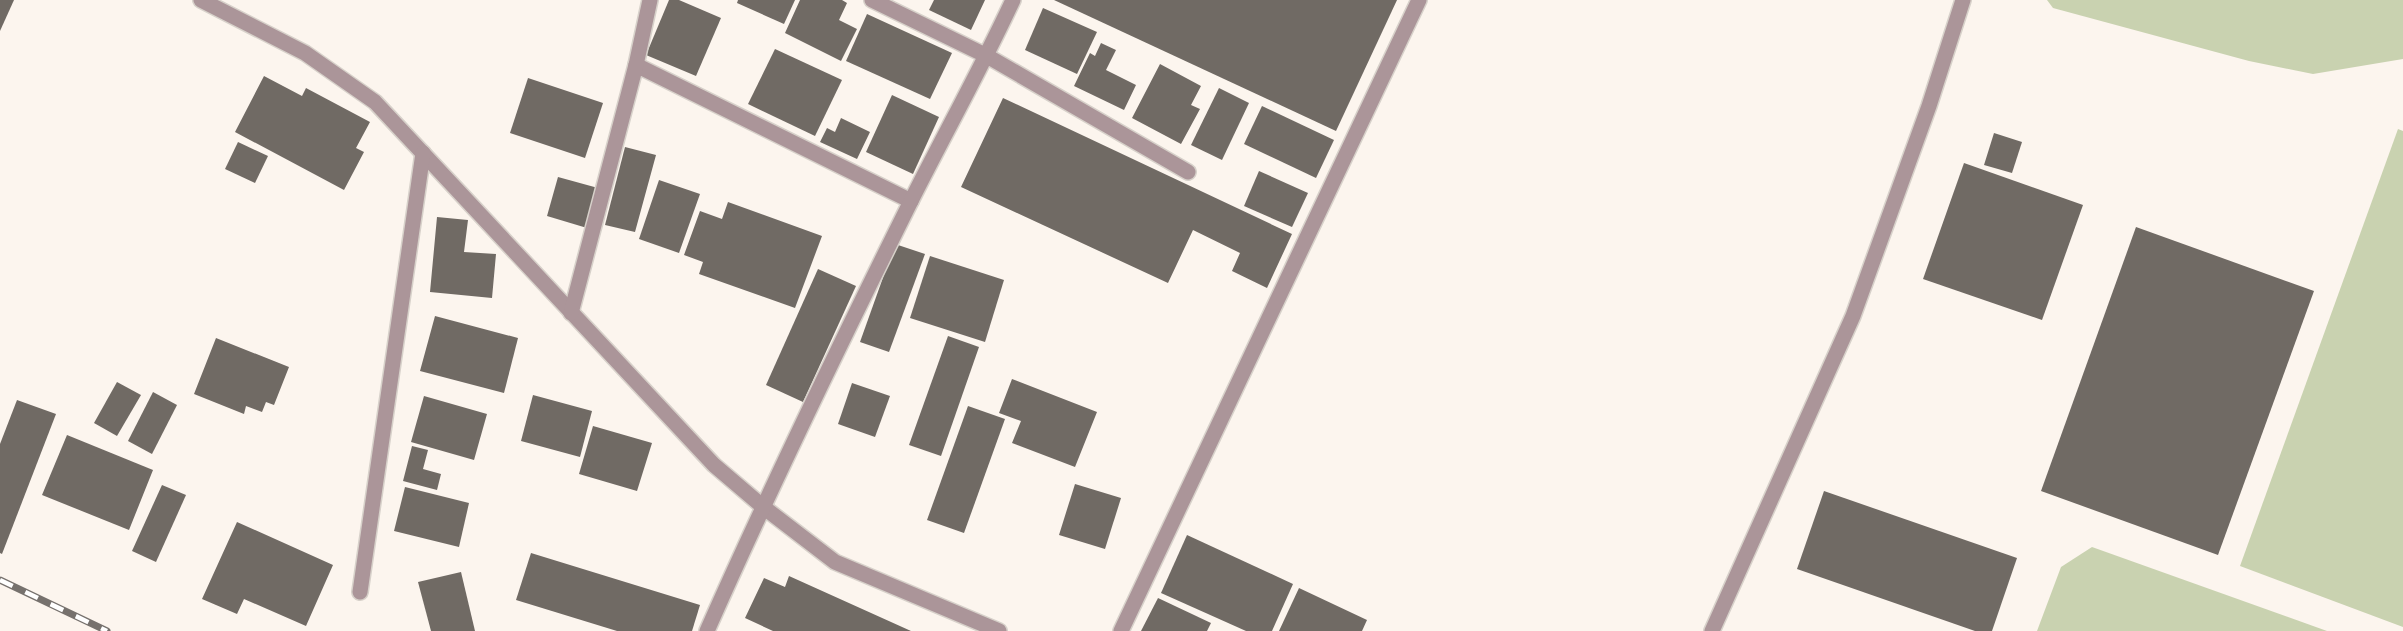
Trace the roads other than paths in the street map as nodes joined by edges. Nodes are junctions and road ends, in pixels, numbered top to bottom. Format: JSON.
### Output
{"nodes":[{"id":1,"x":201,"y":0,"type":"edge"},
{"id":2,"x":650,"y":0,"type":"edge"},
{"id":3,"x":872,"y":0,"type":"edge"},
{"id":4,"x":1013,"y":0,"type":"edge"},
{"id":5,"x":1419,"y":0,"type":"edge"},
{"id":6,"x":1963,"y":0,"type":"edge"},
{"id":7,"x":987,"y":56,"type":"junction"},
{"id":8,"x":636,"y":65,"type":"junction"},
{"id":9,"x":423,"y":153,"type":"junction"},
{"id":10,"x":1188,"y":172,"type":"dead end"},
{"id":11,"x":911,"y":201,"type":"junction"},
{"id":12,"x":571,"y":313,"type":"junction"},
{"id":13,"x":762,"y":506,"type":"junction"},
{"id":14,"x":360,"y":592,"type":"dead end"},
{"id":15,"x":707,"y":631,"type":"edge"},
{"id":16,"x":999,"y":631,"type":"edge"},
{"id":17,"x":1121,"y":631,"type":"edge"},
{"id":18,"x":1712,"y":631,"type":"edge"}],
"edges":[{"from":1,"to":9,"type":"street"},
{"from":2,"to":8,"type":"street"},
{"from":3,"to":7,"type":"street"},
{"from":4,"to":7,"type":"street"},
{"from":5,"to":17,"type":"street"},
{"from":6,"to":18,"type":"street"},
{"from":7,"to":10,"type":"street"},
{"from":7,"to":11,"type":"street"},
{"from":8,"to":11,"type":"street"},
{"from":8,"to":12,"type":"street"},
{"from":9,"to":12,"type":"street"},
{"from":9,"to":14,"type":"street"},
{"from":11,"to":13,"type":"street"},
{"from":12,"to":13,"type":"street"},
{"from":13,"to":15,"type":"street"},
{"from":13,"to":16,"type":"street"}]}
